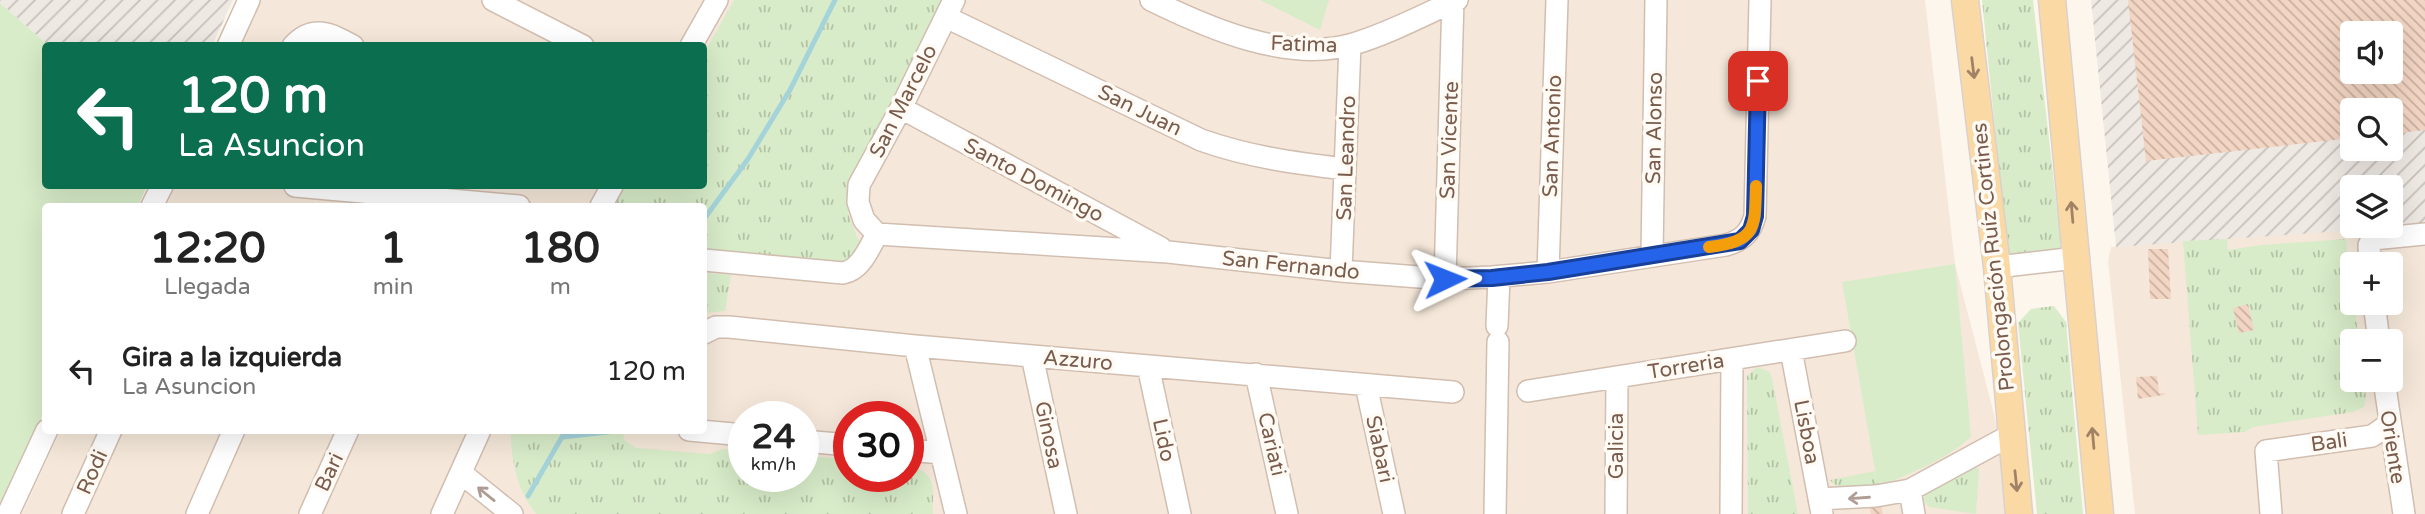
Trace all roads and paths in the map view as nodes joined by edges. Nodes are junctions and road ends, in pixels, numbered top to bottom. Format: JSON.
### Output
{"nodes":[{"id":1,"x":249,"y":0,"type":"edge"},
{"id":2,"x":493,"y":0,"type":"edge"},
{"id":3,"x":717,"y":0,"type":"edge"},
{"id":4,"x":1151,"y":0,"type":"edge"},
{"id":5,"x":1557,"y":0,"type":"edge"},
{"id":6,"x":1656,"y":0,"type":"edge"},
{"id":7,"x":1760,"y":0,"type":"edge"},
{"id":8,"x":1965,"y":0,"type":"edge"},
{"id":9,"x":2052,"y":0,"type":"edge"},
{"id":10,"x":1454,"y":1,"type":"edge"},
{"id":11,"x":950,"y":8,"type":"edge"},
{"id":12,"x":230,"y":42,"type":"edge"},
{"id":13,"x":297,"y":42,"type":"edge"},
{"id":14,"x":346,"y":42,"type":"edge"},
{"id":15,"x":575,"y":42,"type":"edge"},
{"id":16,"x":693,"y":42,"type":"edge"},
{"id":17,"x":1350,"y":45,"type":"junction"},
{"id":18,"x":901,"y":108,"type":"junction"},
{"id":19,"x":1345,"y":169,"type":"junction"},
{"id":20,"x":356,"y":189,"type":"edge"},
{"id":21,"x":490,"y":203,"type":"edge"},
{"id":22,"x":877,"y":234,"type":"junction"},
{"id":23,"x":2425,"y":234,"type":"edge"},
{"id":24,"x":1168,"y":252,"type":"junction"},
{"id":25,"x":2369,"y":252,"type":"edge"},
{"id":26,"x":1652,"y":255,"type":"junction"},
{"id":27,"x":2076,"y":258,"type":"junction"},
{"id":28,"x":707,"y":260,"type":"edge"},
{"id":29,"x":1997,"y":267,"type":"junction"},
{"id":30,"x":1341,"y":271,"type":"junction"},
{"id":31,"x":1548,"y":272,"type":"junction"},
{"id":32,"x":1499,"y":277,"type":"junction"},
{"id":33,"x":1445,"y":279,"type":"junction"},
{"id":34,"x":707,"y":332,"type":"edge"},
{"id":35,"x":1845,"y":341,"type":"dead end"},
{"id":36,"x":915,"y":345,"type":"junction"},
{"id":37,"x":1791,"y":350,"type":"junction"},
{"id":38,"x":1032,"y":356,"type":"junction"},
{"id":39,"x":1732,"y":359,"type":"junction"},
{"id":40,"x":1148,"y":366,"type":"junction"},
{"id":41,"x":1256,"y":374,"type":"junction"},
{"id":42,"x":1617,"y":377,"type":"junction"},
{"id":43,"x":1366,"y":385,"type":"junction"},
{"id":44,"x":1528,"y":391,"type":"dead end"},
{"id":45,"x":1453,"y":392,"type":"dead end"},
{"id":46,"x":2385,"y":392,"type":"edge"},
{"id":47,"x":2389,"y":424,"type":"junction"},
{"id":48,"x":707,"y":432,"type":"edge"},
{"id":49,"x":45,"y":434,"type":"edge"},
{"id":50,"x":109,"y":434,"type":"edge"},
{"id":51,"x":232,"y":434,"type":"edge"},
{"id":52,"x":346,"y":434,"type":"edge"},
{"id":53,"x":478,"y":434,"type":"edge"},
{"id":54,"x":728,"y":434,"type":"edge"},
{"id":55,"x":2011,"y":435,"type":"junction"},
{"id":56,"x":924,"y":451,"type":"edge"},
{"id":57,"x":941,"y":453,"type":"junction"},
{"id":58,"x":461,"y":473,"type":"junction"},
{"id":59,"x":1910,"y":490,"type":"junction"},
{"id":60,"x":1821,"y":506,"type":"edge"},
{"id":61,"x":447,"y":512,"type":"edge"},
{"id":62,"x":8,"y":514,"type":"edge"},
{"id":63,"x":73,"y":514,"type":"edge"},
{"id":64,"x":197,"y":514,"type":"edge"},
{"id":65,"x":310,"y":514,"type":"edge"},
{"id":66,"x":512,"y":514,"type":"edge"},
{"id":67,"x":956,"y":514,"type":"edge"},
{"id":68,"x":1066,"y":514,"type":"edge"},
{"id":69,"x":1181,"y":514,"type":"edge"},
{"id":70,"x":1287,"y":514,"type":"edge"},
{"id":71,"x":1394,"y":514,"type":"edge"},
{"id":72,"x":1495,"y":514,"type":"edge"},
{"id":73,"x":1616,"y":514,"type":"edge"},
{"id":74,"x":1731,"y":514,"type":"edge"},
{"id":75,"x":1914,"y":514,"type":"edge"},
{"id":76,"x":2019,"y":514,"type":"edge"},
{"id":77,"x":2100,"y":514,"type":"edge"},
{"id":78,"x":2271,"y":514,"type":"edge"},
{"id":79,"x":2404,"y":514,"type":"edge"}],
"edges":[{"from":1,"to":12,"type":"street"},
{"from":2,"to":15,"type":"street"},
{"from":3,"to":16,"type":"street"},
{"from":4,"to":17,"type":"street","name":"Fatima"},
{"from":5,"to":31,"type":"street","name":"San Antonio"},
{"from":6,"to":26,"type":"street","name":"San Alonso"},
{"from":7,"to":26,"type":"street","name":"San Fernando"},
{"from":8,"to":29,"type":"main road","name":"Prolongación Ruíz Cortines","one_way":true},
{"from":27,"to":9,"type":"main road","one_way":true},
{"from":10,"to":17,"type":"street","name":"Fatima"},
{"from":10,"to":33,"type":"street","name":"San Vicente"},
{"from":11,"to":18,"type":"street","name":"San Marcelo"},
{"from":11,"to":19,"type":"street","name":"San Juan"},
{"from":13,"to":14,"type":"street"},
{"from":17,"to":19,"type":"street","name":"San Leandro"},
{"from":18,"to":22,"type":"street","name":"San Marcelo"},
{"from":18,"to":24,"type":"street","name":"Santo Domingo"},
{"from":19,"to":30,"type":"street","name":"San Leandro"},
{"from":20,"to":21,"type":"street"},
{"from":22,"to":24,"type":"street","name":"San Fernando"},
{"from":22,"to":28,"type":"street"},
{"from":23,"to":25,"type":"street"},
{"from":24,"to":30,"type":"street","name":"San Fernando"},
{"from":26,"to":31,"type":"street","name":"San Fernando"},
{"from":27,"to":29,"type":"street"},
{"from":77,"to":27,"type":"main road","one_way":true},
{"from":29,"to":55,"type":"main road","name":"Prolongación Ruíz Cortines"},
{"from":30,"to":33,"type":"street","name":"San Fernando"},
{"from":31,"to":32,"type":"street","name":"San Fernando"},
{"from":32,"to":33,"type":"street","name":"San Fernando"},
{"from":32,"to":72,"type":"street"},
{"from":34,"to":36,"type":"street","name":"Azzuro"},
{"from":35,"to":37,"type":"street","name":"Torreria"},
{"from":36,"to":38,"type":"street","name":"Azzuro"},
{"from":36,"to":57,"type":"street"},
{"from":37,"to":39,"type":"street","name":"Torreria"},
{"from":37,"to":60,"type":"street","name":"Lisboa"},
{"from":38,"to":40,"type":"street","name":"Azzuro"},
{"from":38,"to":68,"type":"street","name":"Ginosa"},
{"from":39,"to":42,"type":"street","name":"Torreria"},
{"from":39,"to":74,"type":"street"},
{"from":40,"to":41,"type":"street","name":"Azzuro"},
{"from":40,"to":69,"type":"street","name":"Lido"},
{"from":41,"to":43,"type":"street","name":"Azzuro"},
{"from":41,"to":70,"type":"street","name":"Cariati"},
{"from":42,"to":44,"type":"street","name":"Torreria"},
{"from":42,"to":73,"type":"street","name":"Galicia"},
{"from":43,"to":45,"type":"street","name":"Azzuro"},
{"from":43,"to":71,"type":"street","name":"Siabari"},
{"from":46,"to":47,"type":"street","name":"Oriente"},
{"from":47,"to":78,"type":"street","name":"Bali"},
{"from":47,"to":79,"type":"street","name":"Oriente"},
{"from":48,"to":54,"type":"street"},
{"from":49,"to":62,"type":"street"},
{"from":50,"to":63,"type":"street","name":"Rodi"},
{"from":51,"to":64,"type":"street"},
{"from":52,"to":65,"type":"street","name":"Bari"},
{"from":53,"to":58,"type":"street"},
{"from":55,"to":59,"type":"street"},
{"from":55,"to":76,"type":"main road","name":"Prolongación Ruíz Cortines","one_way":true},
{"from":56,"to":57,"type":"street"},
{"from":57,"to":67,"type":"street"},
{"from":58,"to":61,"type":"street"},
{"from":66,"to":58,"type":"street","one_way":true},
{"from":59,"to":60,"type":"street","one_way":true},
{"from":59,"to":75,"type":"street"}]}
